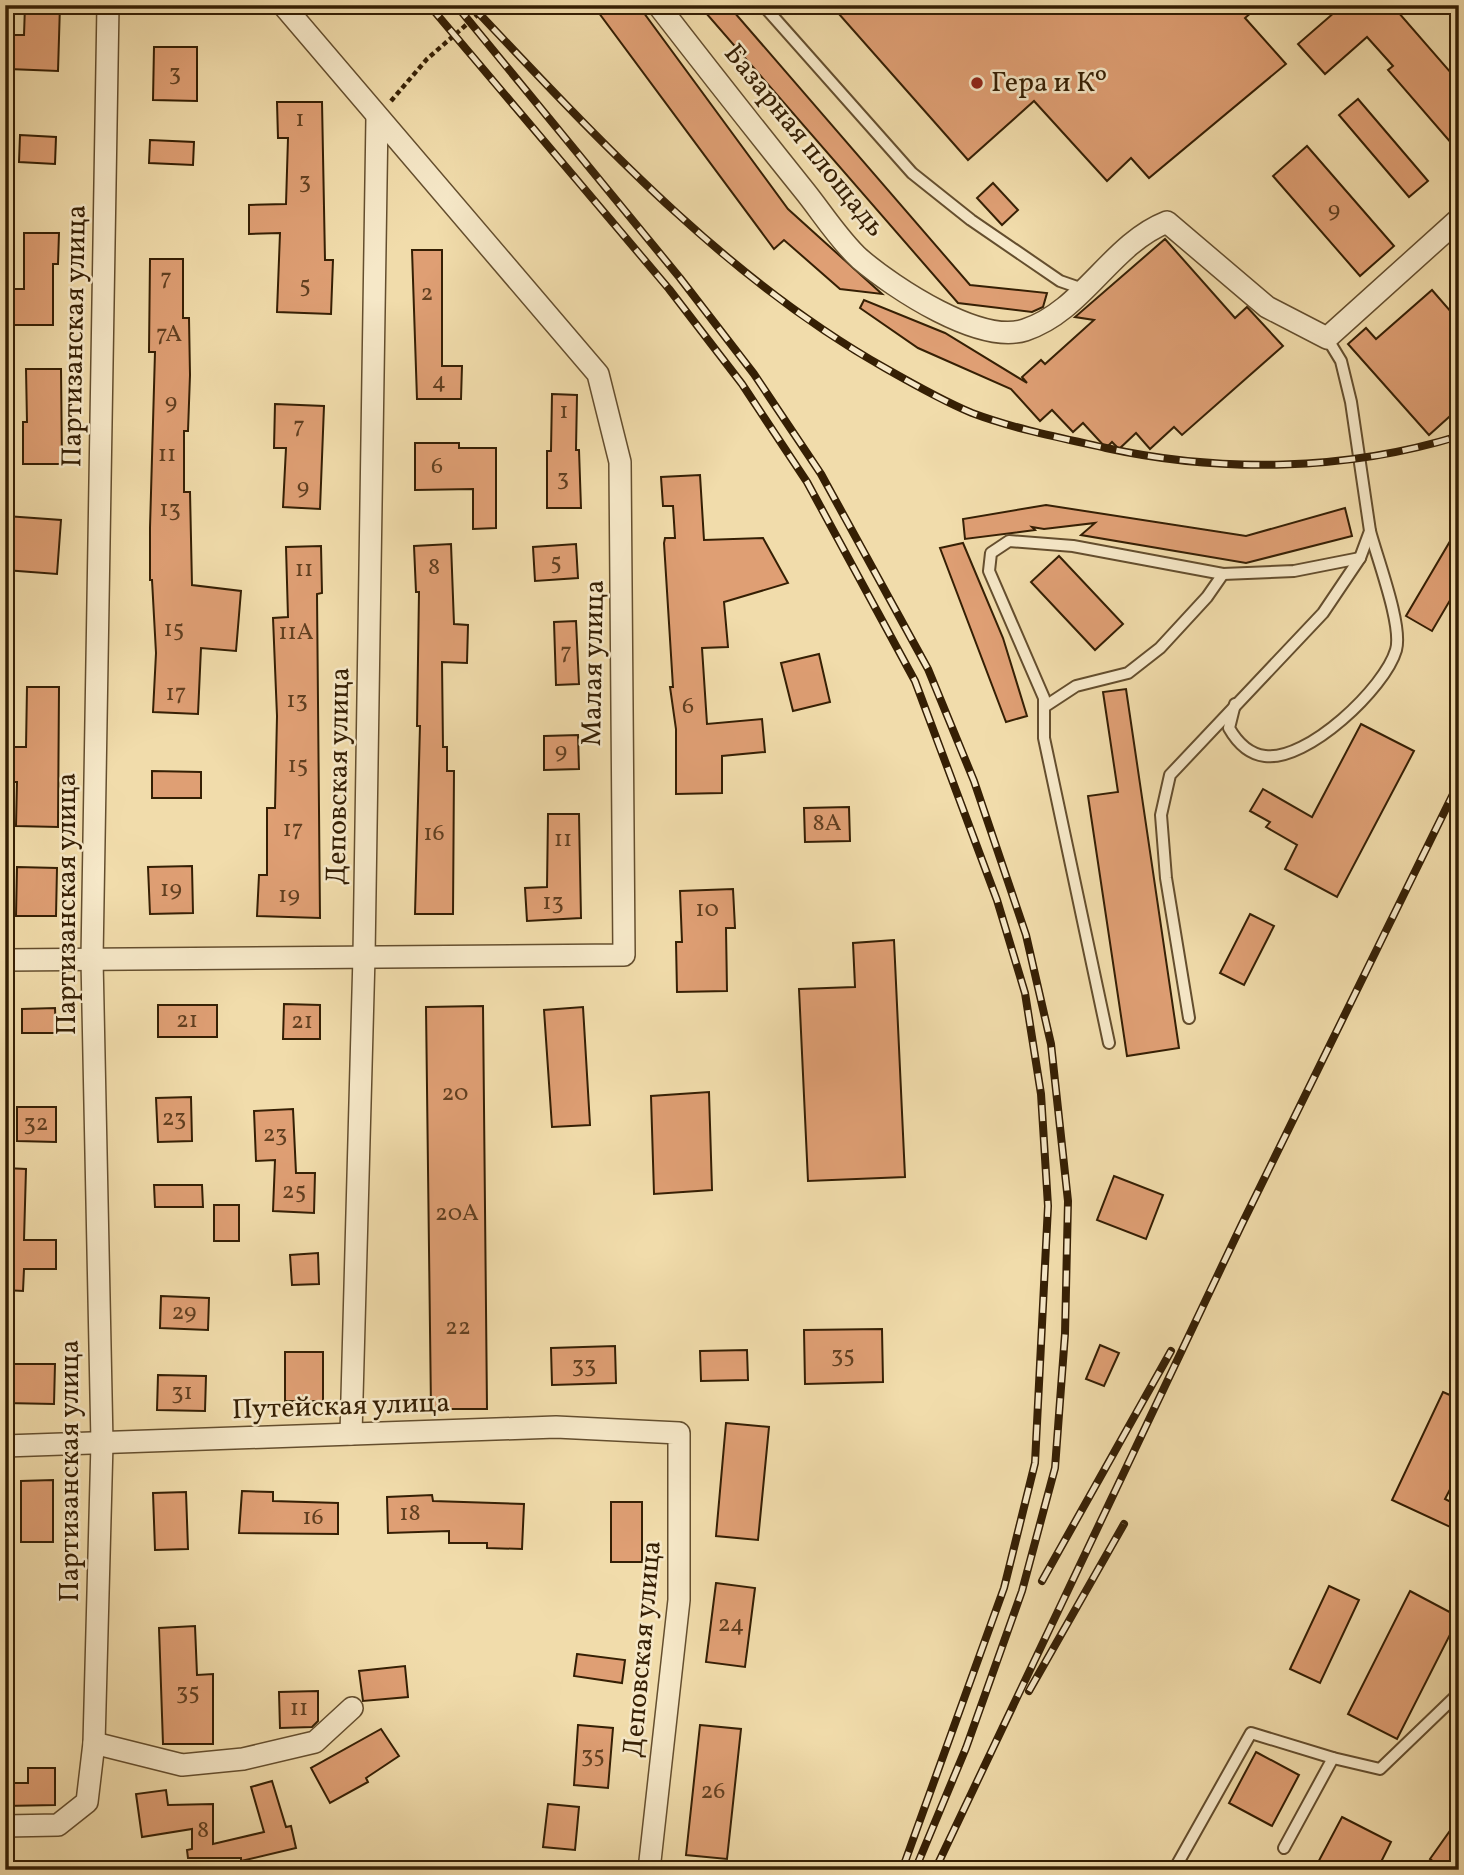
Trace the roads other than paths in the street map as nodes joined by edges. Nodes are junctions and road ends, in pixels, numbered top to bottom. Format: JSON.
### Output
{"nodes":[{"id":1,"x":108,"y":5,"type":"edge"},
{"id":2,"x":283,"y":5,"type":"edge"},
{"id":3,"x":658,"y":5,"type":"edge"},
{"id":4,"x":763,"y":5,"type":"edge"},
{"id":5,"x":377,"y":117,"type":"junction"},
{"id":6,"x":1459,"y":219,"type":"edge"},
{"id":7,"x":1083,"y":289,"type":"junction"},
{"id":8,"x":1327,"y":338,"type":"junction"},
{"id":9,"x":1370,"y":531,"type":"junction"},
{"id":10,"x":1360,"y":558,"type":"junction"},
{"id":11,"x":1223,"y":573,"type":"junction"},
{"id":12,"x":1236,"y":703,"type":"junction"},
{"id":13,"x":1044,"y":707,"type":"junction"},
{"id":14,"x":364,"y":956,"type":"junction"},
{"id":15,"x":92,"y":959,"type":"junction"},
{"id":16,"x":5,"y":960,"type":"edge"},
{"id":17,"x":1189,"y":1018,"type":"dead end"},
{"id":18,"x":1109,"y":1042,"type":"dead end"},
{"id":19,"x":679,"y":1433,"type":"joint"},
{"id":20,"x":351,"y":1434,"type":"junction"},
{"id":21,"x":102,"y":1443,"type":"junction"},
{"id":22,"x":5,"y":1446,"type":"edge"},
{"id":23,"x":1459,"y":1693,"type":"edge"},
{"id":24,"x":352,"y":1708,"type":"dead end"},
{"id":25,"x":94,"y":1743,"type":"junction"},
{"id":26,"x":1333,"y":1758,"type":"junction"},
{"id":27,"x":5,"y":1826,"type":"edge"},
{"id":28,"x":1284,"y":1848,"type":"dead end"},
{"id":29,"x":649,"y":1870,"type":"edge"},
{"id":30,"x":1174,"y":1870,"type":"edge"}],
"edges":[{"from":1,"to":15,"type":"street","name":"Партизанская улица"},
{"from":2,"to":5,"type":"street"},
{"from":3,"to":7,"type":"street","name":"Базарная площадь"},
{"from":4,"to":7,"type":"lane"},
{"from":5,"to":14,"type":"street","name":"Деповская улица"},
{"from":5,"to":14,"type":"street","name":"Малая улица"},
{"from":6,"to":8,"type":"street"},
{"from":7,"to":8,"type":"street","name":"Базарная площадь"},
{"from":8,"to":9,"type":"lane"},
{"from":9,"to":10,"type":"lane"},
{"from":9,"to":12,"type":"lane"},
{"from":10,"to":11,"type":"lane"},
{"from":10,"to":12,"type":"lane"},
{"from":11,"to":13,"type":"lane"},
{"from":11,"to":13,"type":"lane"},
{"from":12,"to":17,"type":"lane"},
{"from":13,"to":18,"type":"lane"},
{"from":14,"to":15,"type":"street"},
{"from":14,"to":20,"type":"street","name":"Деповская улица"},
{"from":15,"to":16,"type":"street"},
{"from":15,"to":21,"type":"street","name":"Партизанская улица"},
{"from":19,"to":20,"type":"street","name":"Путейская улица"},
{"from":19,"to":29,"type":"street","name":"Деповская улица"},
{"from":20,"to":21,"type":"street","name":"Путейская улица"},
{"from":21,"to":22,"type":"street","name":"Путейская улица"},
{"from":21,"to":25,"type":"street","name":"Партизанская улица"},
{"from":23,"to":26,"type":"lane"},
{"from":24,"to":25,"type":"street"},
{"from":25,"to":27,"type":"street","name":"Партизанская улица"},
{"from":26,"to":28,"type":"lane"},
{"from":26,"to":30,"type":"lane"}]}
